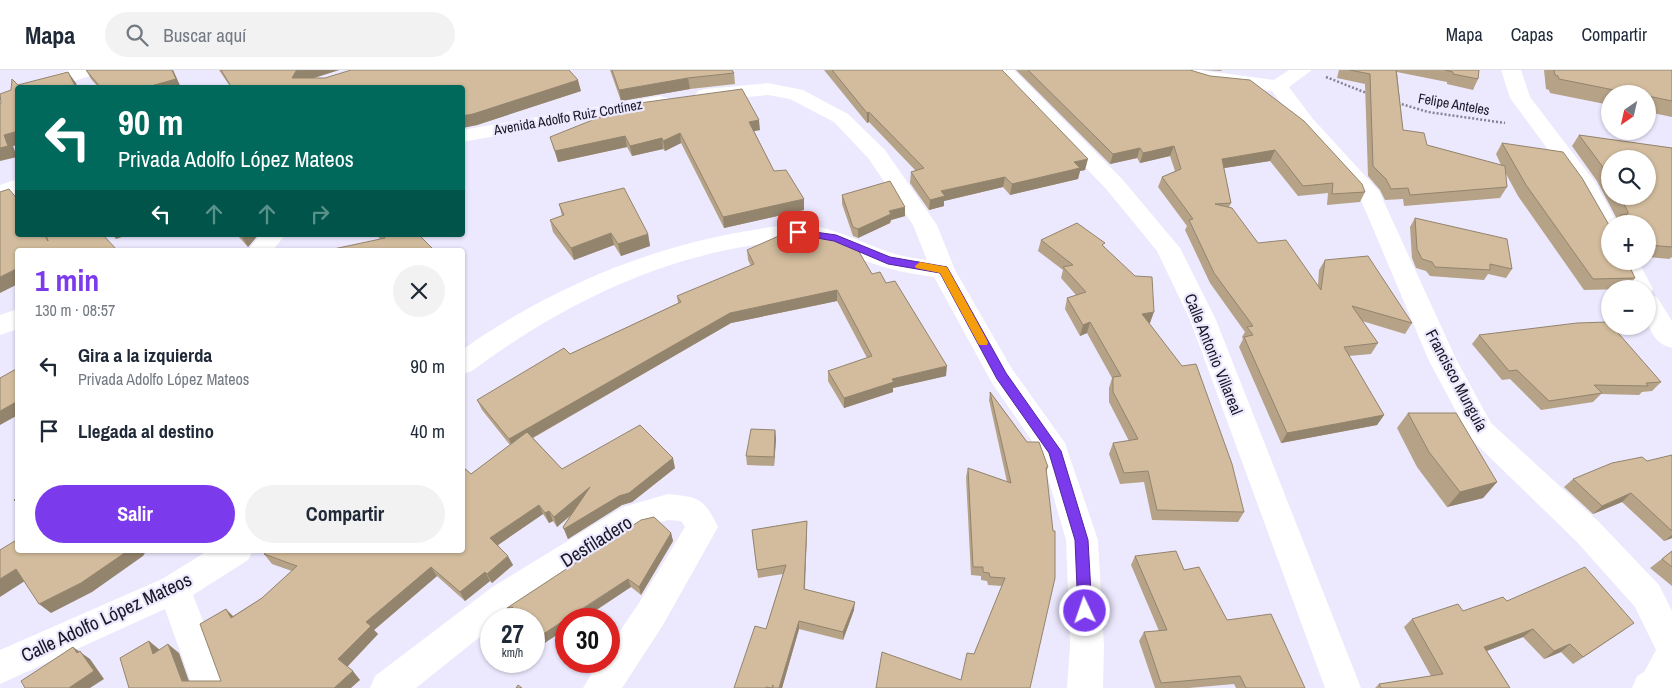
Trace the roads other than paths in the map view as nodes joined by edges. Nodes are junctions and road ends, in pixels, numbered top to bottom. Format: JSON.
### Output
{"nodes":[{"id":1,"x":88,"y":70,"type":"edge"},
{"id":2,"x":1003,"y":70,"type":"edge"},
{"id":3,"x":1179,"y":70,"type":"edge"},
{"id":4,"x":1302,"y":70,"type":"edge"},
{"id":5,"x":1511,"y":70,"type":"edge"},
{"id":6,"x":43,"y":85,"type":"edge"},
{"id":7,"x":1278,"y":86,"type":"junction"},
{"id":8,"x":465,"y":135,"type":"edge"},
{"id":9,"x":15,"y":187,"type":"edge"},
{"id":10,"x":0,"y":192,"type":"edge"},
{"id":11,"x":1602,"y":215,"type":"edge"},
{"id":12,"x":271,"y":237,"type":"edge"},
{"id":13,"x":262,"y":248,"type":"edge"},
{"id":14,"x":943,"y":270,"type":"junction"},
{"id":15,"x":15,"y":319,"type":"edge"},
{"id":16,"x":1656,"y":319,"type":"edge"},
{"id":17,"x":0,"y":326,"type":"edge"},
{"id":18,"x":1672,"y":339,"type":"edge"},
{"id":19,"x":465,"y":362,"type":"edge"},
{"id":20,"x":231,"y":553,"type":"edge"},
{"id":21,"x":174,"y":589,"type":"junction"},
{"id":22,"x":1672,"y":646,"type":"edge"},
{"id":23,"x":1672,"y":654,"type":"edge"},
{"id":24,"x":0,"y":667,"type":"edge"},
{"id":25,"x":210,"y":688,"type":"edge"},
{"id":26,"x":388,"y":688,"type":"edge"},
{"id":27,"x":600,"y":688,"type":"edge"},
{"id":28,"x":1085,"y":688,"type":"edge"},
{"id":29,"x":1343,"y":688,"type":"edge"},
{"id":30,"x":1650,"y":688,"type":"edge"}],
"edges":[{"from":1,"to":6,"type":"street"},
{"from":2,"to":29,"type":"street","name":"Calle Antonio Villareal"},
{"from":3,"to":7,"type":"street"},
{"from":4,"to":7,"type":"street"},
{"from":5,"to":11,"type":"street"},
{"from":7,"to":22,"type":"street","name":"Francisco Munguía"},
{"from":8,"to":14,"type":"street","name":"Avenida Adolfo Ruiz Cortínez"},
{"from":9,"to":10,"type":"street"},
{"from":12,"to":13,"type":"street"},
{"from":14,"to":19,"type":"street"},
{"from":14,"to":28,"type":"street","name":"Avenida Adolfo Ruiz Cortínez"},
{"from":15,"to":17,"type":"street"},
{"from":16,"to":18,"type":"street"},
{"from":20,"to":21,"type":"street","name":"Calle Adolfo López Mateos"},
{"from":21,"to":24,"type":"street","name":"Calle Adolfo López Mateos"},
{"from":21,"to":25,"type":"street"},
{"from":23,"to":30,"type":"street"},
{"from":26,"to":27,"type":"street","name":"Desfiladero"}]}
